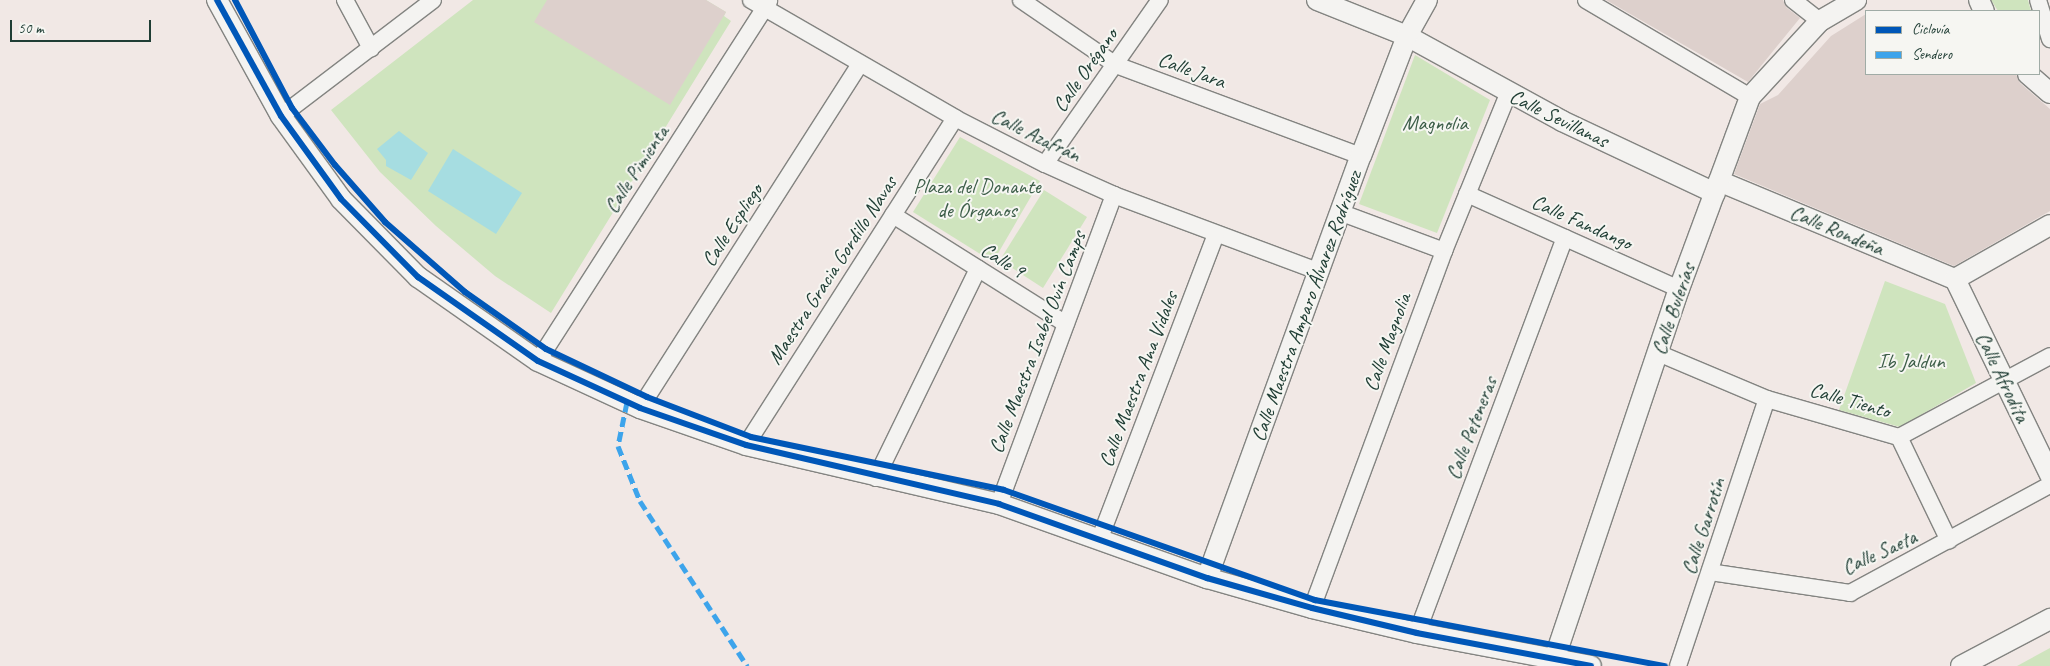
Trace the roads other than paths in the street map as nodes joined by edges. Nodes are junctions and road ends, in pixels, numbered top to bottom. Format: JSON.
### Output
{"nodes":[{"id":1,"x":217,"y":0,"type":"edge"},
{"id":2,"x":346,"y":0,"type":"edge"},
{"id":3,"x":433,"y":0,"type":"edge"},
{"id":4,"x":1021,"y":0,"type":"edge"},
{"id":5,"x":1160,"y":0,"type":"edge"},
{"id":6,"x":1317,"y":0,"type":"edge"},
{"id":7,"x":1427,"y":0,"type":"edge"},
{"id":8,"x":1586,"y":0,"type":"edge"},
{"id":9,"x":1793,"y":0,"type":"edge"},
{"id":10,"x":1856,"y":0,"type":"edge"},
{"id":11,"x":2038,"y":0,"type":"edge"},
{"id":12,"x":762,"y":3,"type":"edge"},
{"id":13,"x":1820,"y":21,"type":"junction"},
{"id":14,"x":1407,"y":36,"type":"junction"},
{"id":15,"x":2050,"y":39,"type":"edge"},
{"id":16,"x":371,"y":48,"type":"junction"},
{"id":17,"x":860,"y":64,"type":"junction"},
{"id":18,"x":1116,"y":65,"type":"junction"},
{"id":19,"x":2029,"y":75,"type":"edge"},
{"id":20,"x":2050,"y":93,"type":"edge"},
{"id":21,"x":1508,"y":94,"type":"junction"},
{"id":22,"x":1750,"y":97,"type":"junction"},
{"id":23,"x":281,"y":116,"type":"junction"},
{"id":24,"x":955,"y":118,"type":"junction"},
{"id":25,"x":1361,"y":156,"type":"junction"},
{"id":26,"x":1045,"y":164,"type":"junction"},
{"id":27,"x":1717,"y":187,"type":"junction"},
{"id":28,"x":1468,"y":194,"type":"junction"},
{"id":29,"x":1114,"y":195,"type":"junction"},
{"id":30,"x":1342,"y":213,"type":"junction"},
{"id":31,"x":893,"y":216,"type":"junction"},
{"id":32,"x":2050,"y":225,"type":"edge"},
{"id":33,"x":1216,"y":234,"type":"junction"},
{"id":34,"x":1565,"y":238,"type":"junction"},
{"id":35,"x":1444,"y":251,"type":"junction"},
{"id":36,"x":978,"y":269,"type":"junction"},
{"id":37,"x":1320,"y":272,"type":"junction"},
{"id":38,"x":1955,"y":279,"type":"junction"},
{"id":39,"x":1679,"y":289,"type":"junction"},
{"id":40,"x":1066,"y":324,"type":"junction"},
{"id":41,"x":1658,"y":352,"type":"junction"},
{"id":42,"x":2050,"y":356,"type":"edge"},
{"id":43,"x":538,"y":361,"type":"junction"},
{"id":44,"x":2005,"y":382,"type":"junction"},
{"id":45,"x":1767,"y":399,"type":"junction"},
{"id":46,"x":640,"y":408,"type":"junction"},
{"id":47,"x":1899,"y":436,"type":"junction"},
{"id":48,"x":746,"y":445,"type":"junction"},
{"id":49,"x":2050,"y":475,"type":"edge"},
{"id":50,"x":876,"y":478,"type":"junction"},
{"id":51,"x":2050,"y":485,"type":"edge"},
{"id":52,"x":999,"y":504,"type":"junction"},
{"id":53,"x":1100,"y":538,"type":"junction"},
{"id":54,"x":1949,"y":541,"type":"junction"},
{"id":55,"x":1710,"y":572,"type":"junction"},
{"id":56,"x":1207,"y":578,"type":"junction"},
{"id":57,"x":1312,"y":608,"type":"junction"},
{"id":58,"x":2050,"y":620,"type":"edge"},
{"id":59,"x":1417,"y":633,"type":"junction"},
{"id":60,"x":1554,"y":660,"type":"junction"},
{"id":61,"x":1591,"y":666,"type":"edge"},
{"id":62,"x":1678,"y":666,"type":"edge"},
{"id":63,"x":1961,"y":666,"type":"edge"}],
"edges":[{"from":1,"to":23,"type":"street"},
{"from":2,"to":16,"type":"street"},
{"from":3,"to":16,"type":"street"},
{"from":4,"to":18,"type":"street","name":"Calle Jara"},
{"from":5,"to":18,"type":"street","name":"Calle Orégano"},
{"from":6,"to":14,"type":"street","name":"Calle Sevillanas"},
{"from":7,"to":14,"type":"street","name":"Calle Maestra Amparo Álvarez Rodríguez"},
{"from":8,"to":22,"type":"street"},
{"from":9,"to":13,"type":"street"},
{"from":10,"to":13,"type":"street","name":"Calle Bulerías"},
{"from":11,"to":15,"type":"street"},
{"from":12,"to":17,"type":"street","name":"Calle Azafrán"},
{"from":12,"to":43,"type":"street","name":"Calle Pimienta"},
{"from":13,"to":22,"type":"street","name":"Calle Bulerías"},
{"from":14,"to":21,"type":"street","name":"Calle Sevillanas"},
{"from":14,"to":25,"type":"street","name":"Calle Maestra Amparo Álvarez Rodríguez"},
{"from":16,"to":23,"type":"street"},
{"from":17,"to":24,"type":"street","name":"Calle Azafrán"},
{"from":17,"to":46,"type":"street","name":"Calle Espliego"},
{"from":18,"to":25,"type":"street","name":"Calle Jara"},
{"from":18,"to":26,"type":"street","name":"Calle Orégano"},
{"from":19,"to":20,"type":"street"},
{"from":21,"to":27,"type":"street","name":"Calle Sevillanas"},
{"from":21,"to":28,"type":"street","name":"Calle Magnolia"},
{"from":22,"to":27,"type":"street","name":"Calle Bulerías"},
{"from":23,"to":43,"type":"street"},
{"from":24,"to":26,"type":"street","name":"Calle Azafrán"},
{"from":24,"to":31,"type":"street","name":"Maestra Gracia Gordillo Navas"},
{"from":25,"to":30,"type":"street","name":"Calle Maestra Amparo Álvarez Rodríguez"},
{"from":26,"to":29,"type":"street","name":"Calle Azafrán"},
{"from":27,"to":38,"type":"street","name":"Calle Rondeña"},
{"from":27,"to":39,"type":"street","name":"Calle Bulerías"},
{"from":28,"to":34,"type":"street","name":"Calle Fandango"},
{"from":28,"to":35,"type":"street","name":"Calle Magnolia"},
{"from":29,"to":33,"type":"street","name":"Calle Azafrán"},
{"from":29,"to":40,"type":"street","name":"Calle Maestra Isabel Ovín Camps"},
{"from":30,"to":35,"type":"street"},
{"from":30,"to":37,"type":"street","name":"Calle Maestra Amparo Álvarez Rodríguez"},
{"from":31,"to":36,"type":"street","name":"Calle 9"},
{"from":31,"to":48,"type":"street","name":"Maestra Gracia Gordillo Navas"},
{"from":32,"to":38,"type":"street"},
{"from":33,"to":37,"type":"street","name":"Calle Azafrán"},
{"from":33,"to":53,"type":"street","name":"Calle Maestra Ana Vidales"},
{"from":34,"to":39,"type":"street","name":"Calle Fandango"},
{"from":34,"to":59,"type":"street","name":"Calle Peteneras"},
{"from":35,"to":57,"type":"street","name":"Calle Magnolia"},
{"from":36,"to":40,"type":"street","name":"Calle 9"},
{"from":36,"to":50,"type":"street"},
{"from":37,"to":56,"type":"street","name":"Calle Maestra Amparo Álvarez Rodríguez"},
{"from":38,"to":44,"type":"street","name":"Calle Afrodita"},
{"from":39,"to":41,"type":"street","name":"Calle Bulerías"},
{"from":40,"to":52,"type":"street","name":"Calle Maestra Isabel Ovín Camps"},
{"from":41,"to":45,"type":"street","name":"Calle Tiento"},
{"from":41,"to":60,"type":"street","name":"Calle Bulerías"},
{"from":42,"to":44,"type":"street","name":"Calle Tiento"},
{"from":43,"to":46,"type":"street"},
{"from":44,"to":47,"type":"street","name":"Calle Tiento"},
{"from":44,"to":49,"type":"street","name":"Calle Afrodita"},
{"from":45,"to":47,"type":"street","name":"Calle Tiento"},
{"from":45,"to":55,"type":"street","name":"Calle Garrotín"},
{"from":46,"to":48,"type":"street"},
{"from":47,"to":54,"type":"street"},
{"from":48,"to":50,"type":"street"},
{"from":50,"to":52,"type":"street"},
{"from":51,"to":54,"type":"street","name":"Calle Saeta"},
{"from":52,"to":53,"type":"street"},
{"from":53,"to":56,"type":"street"},
{"from":54,"to":55,"type":"street","name":"Calle Saeta"},
{"from":55,"to":62,"type":"street","name":"Calle Garrotín"},
{"from":56,"to":57,"type":"street"},
{"from":57,"to":59,"type":"street"},
{"from":58,"to":63,"type":"street"},
{"from":59,"to":60,"type":"street"},
{"from":60,"to":61,"type":"street"}]}
